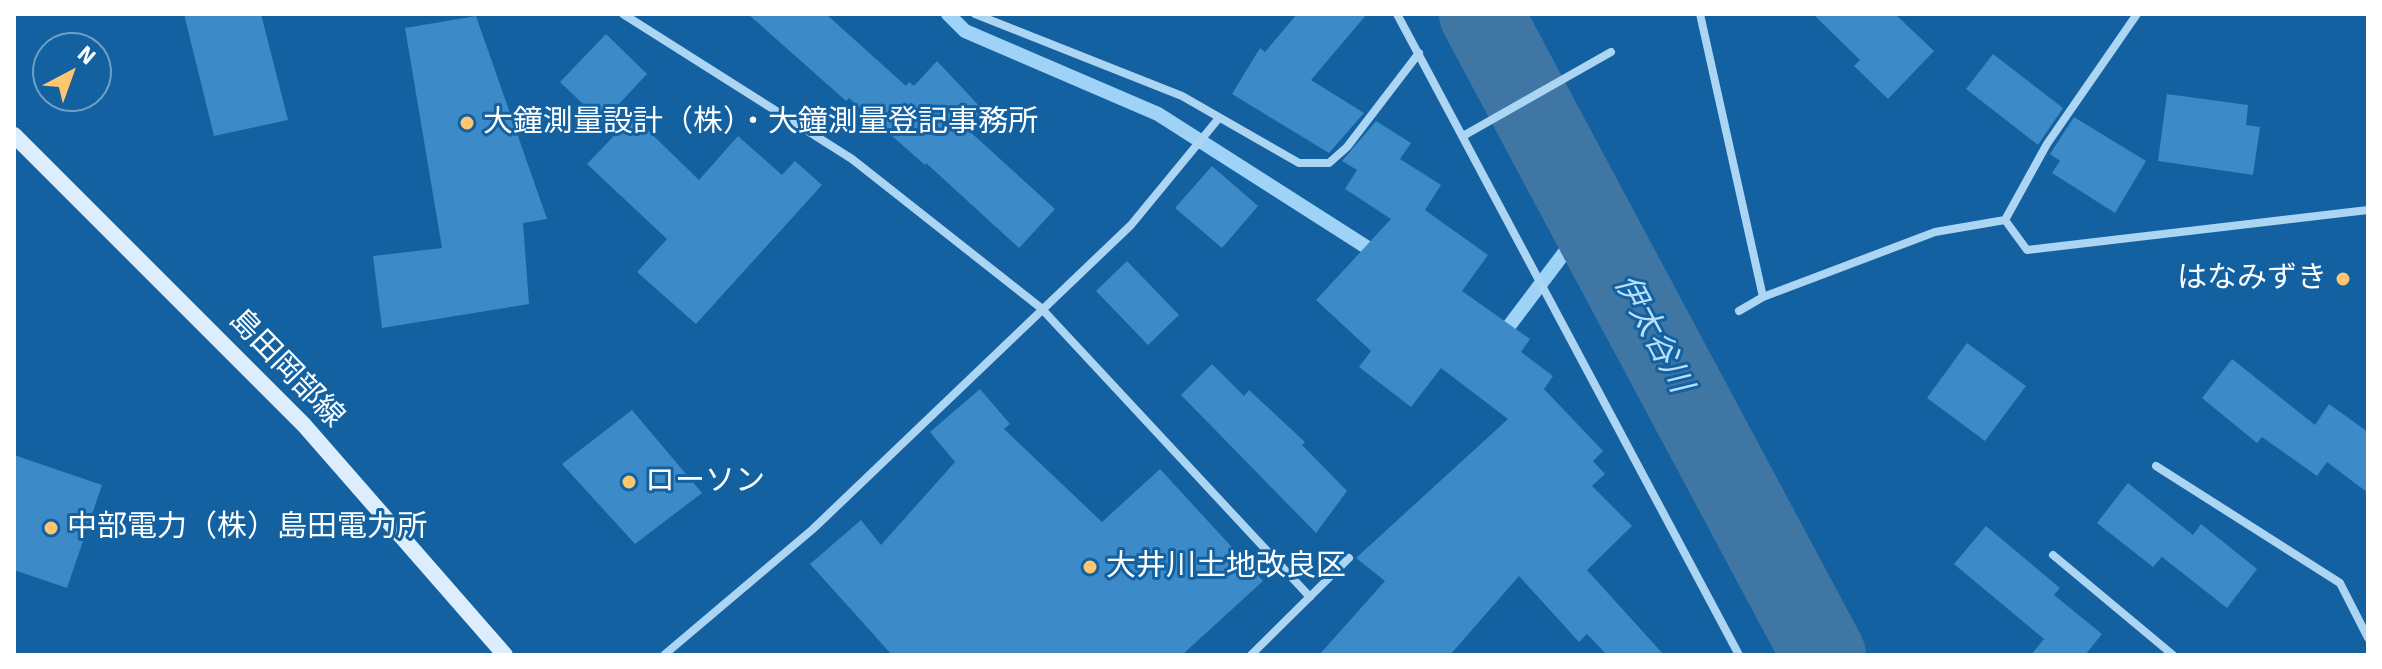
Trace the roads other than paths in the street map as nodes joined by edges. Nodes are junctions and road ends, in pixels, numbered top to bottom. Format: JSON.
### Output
{"nodes":[{"id":1,"x":623,"y":14,"type":"edge"},
{"id":2,"x":975,"y":14,"type":"edge"},
{"id":3,"x":1397,"y":14,"type":"edge"},
{"id":4,"x":1700,"y":14,"type":"edge"},
{"id":5,"x":2137,"y":14,"type":"edge"},
{"id":6,"x":1611,"y":52,"type":"dead end"},
{"id":7,"x":1419,"y":53,"type":"junction"},
{"id":8,"x":1219,"y":118,"type":"junction"},
{"id":9,"x":14,"y":135,"type":"edge"},
{"id":10,"x":1463,"y":136,"type":"junction"},
{"id":11,"x":2368,"y":210,"type":"edge"},
{"id":12,"x":2005,"y":220,"type":"junction"},
{"id":13,"x":1763,"y":297,"type":"junction"},
{"id":14,"x":1041,"y":308,"type":"junction"},
{"id":15,"x":1739,"y":311,"type":"dead end"},
{"id":16,"x":2156,"y":466,"type":"dead end"},
{"id":17,"x":2053,"y":555,"type":"dead end"},
{"id":18,"x":1349,"y":558,"type":"dead end"},
{"id":19,"x":1310,"y":597,"type":"junction"},
{"id":20,"x":2368,"y":638,"type":"edge"},
{"id":21,"x":505,"y":655,"type":"edge"},
{"id":22,"x":664,"y":655,"type":"edge"},
{"id":23,"x":1251,"y":655,"type":"edge"},
{"id":24,"x":1739,"y":655,"type":"edge"},
{"id":25,"x":2173,"y":655,"type":"edge"}],
"edges":[{"from":1,"to":14,"type":"street"},
{"from":2,"to":8,"type":"street"},
{"from":3,"to":7,"type":"street"},
{"from":4,"to":13,"type":"street"},
{"from":5,"to":12,"type":"street"},
{"from":6,"to":10,"type":"street"},
{"from":7,"to":8,"type":"street"},
{"from":7,"to":10,"type":"street"},
{"from":8,"to":14,"type":"street"},
{"from":9,"to":21,"type":"main road","name":"島田岡部線"},
{"from":10,"to":24,"type":"street"},
{"from":11,"to":12,"type":"street"},
{"from":12,"to":13,"type":"street"},
{"from":13,"to":15,"type":"street"},
{"from":14,"to":19,"type":"street"},
{"from":14,"to":22,"type":"street"},
{"from":16,"to":20,"type":"street"},
{"from":17,"to":25,"type":"street"},
{"from":18,"to":19,"type":"street"},
{"from":19,"to":23,"type":"street"}]}
